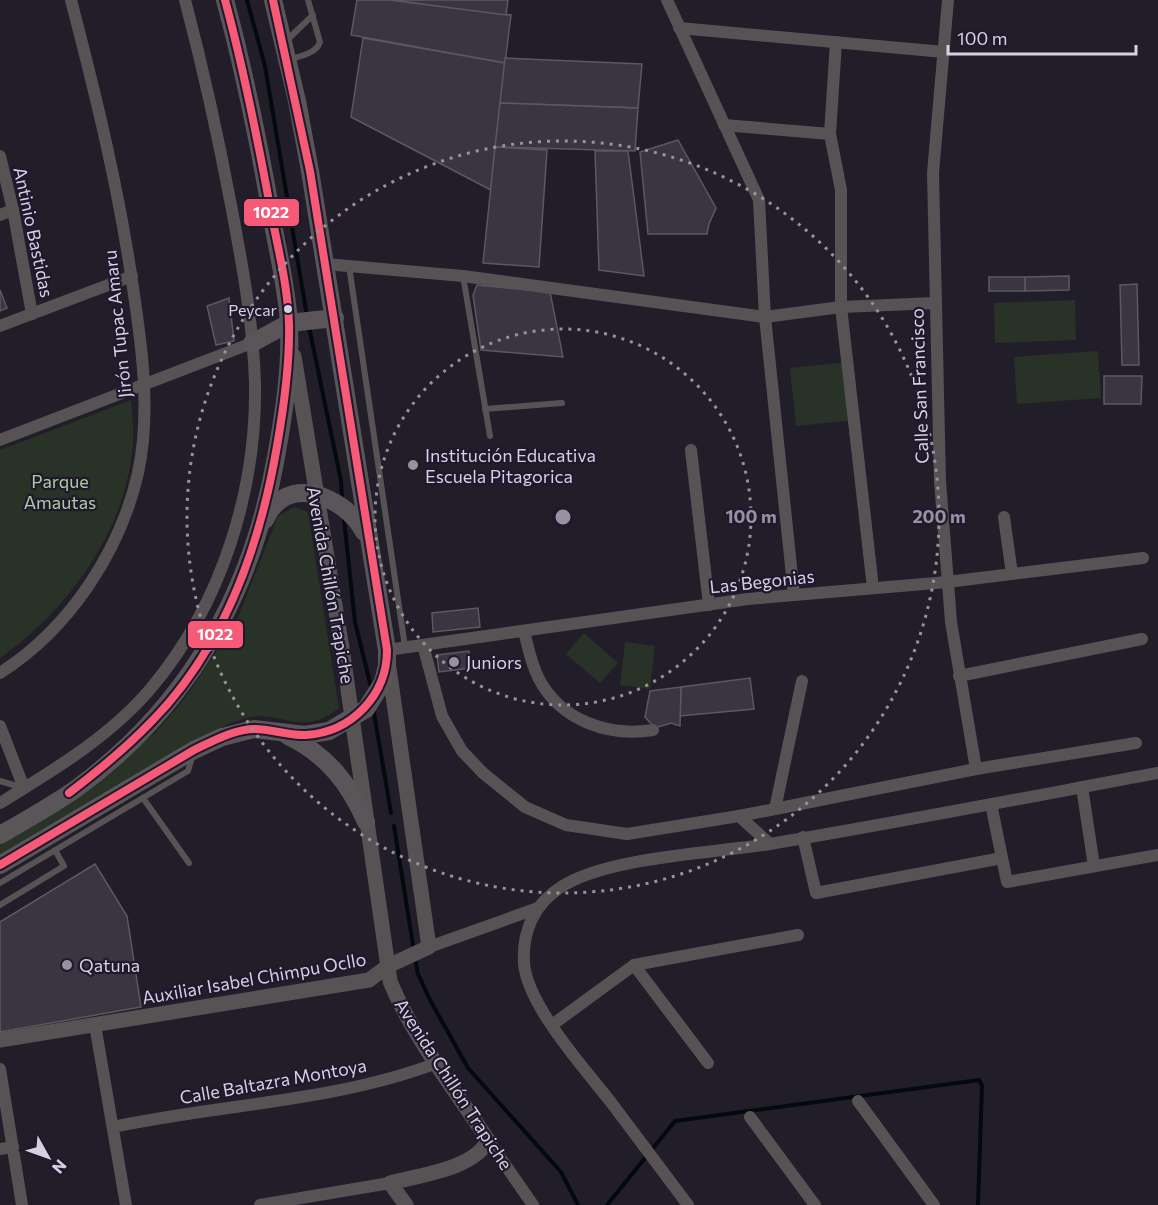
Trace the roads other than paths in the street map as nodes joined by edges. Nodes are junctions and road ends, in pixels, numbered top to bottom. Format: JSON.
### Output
{"nodes":[{"id":1,"x":71,"y":0,"type":"edge"},
{"id":2,"x":185,"y":0,"type":"edge"},
{"id":3,"x":225,"y":0,"type":"edge"},
{"id":4,"x":273,"y":0,"type":"edge"},
{"id":5,"x":308,"y":0,"type":"edge"},
{"id":6,"x":667,"y":0,"type":"edge"},
{"id":7,"x":948,"y":0,"type":"edge"},
{"id":8,"x":313,"y":15,"type":"junction"},
{"id":9,"x":679,"y":28,"type":"junction"},
{"id":10,"x":836,"y":42,"type":"junction"},
{"id":11,"x":286,"y":52,"type":"junction"},
{"id":12,"x":944,"y":52,"type":"junction"},
{"id":13,"x":724,"y":125,"type":"junction"},
{"id":14,"x":830,"y":134,"type":"junction"},
{"id":15,"x":0,"y":156,"type":"edge"},
{"id":16,"x":13,"y":210,"type":"junction"},
{"id":17,"x":0,"y":215,"type":"edge"},
{"id":18,"x":325,"y":264,"type":"junction"},
{"id":19,"x":349,"y":266,"type":"junction"},
{"id":20,"x":132,"y":276,"type":"junction"},
{"id":21,"x":463,"y":276,"type":"junction"},
{"id":22,"x":935,"y":303,"type":"junction"},
{"id":23,"x":841,"y":307,"type":"junction"},
{"id":24,"x":32,"y":314,"type":"junction"},
{"id":25,"x":765,"y":317,"type":"junction"},
{"id":26,"x":334,"y":318,"type":"junction"},
{"id":27,"x":289,"y":323,"type":"junction"},
{"id":28,"x":0,"y":326,"type":"edge"},
{"id":29,"x":252,"y":343,"type":"junction"},
{"id":30,"x":144,"y":385,"type":"junction"},
{"id":31,"x":562,"y":403,"type":"dead end"},
{"id":32,"x":485,"y":409,"type":"junction"},
{"id":33,"x":490,"y":436,"type":"dead end"},
{"id":34,"x":0,"y":440,"type":"edge"},
{"id":35,"x":691,"y":450,"type":"dead end"},
{"id":36,"x":315,"y":494,"type":"junction"},
{"id":37,"x":385,"y":512,"type":"junction"},
{"id":38,"x":364,"y":514,"type":"junction"},
{"id":39,"x":1004,"y":517,"type":"dead end"},
{"id":40,"x":261,"y":529,"type":"junction"},
{"id":41,"x":367,"y":536,"type":"junction"},
{"id":42,"x":1143,"y":558,"type":"dead end"},
{"id":43,"x":393,"y":564,"type":"junction"},
{"id":44,"x":372,"y":568,"type":"junction"},
{"id":45,"x":1012,"y":574,"type":"junction"},
{"id":46,"x":947,"y":582,"type":"junction"},
{"id":47,"x":873,"y":588,"type":"junction"},
{"id":48,"x":794,"y":595,"type":"junction"},
{"id":49,"x":709,"y":605,"type":"junction"},
{"id":50,"x":524,"y":631,"type":"junction"},
{"id":51,"x":1142,"y":639,"type":"dead end"},
{"id":52,"x":423,"y":645,"type":"junction"},
{"id":53,"x":405,"y":647,"type":"junction"},
{"id":54,"x":387,"y":650,"type":"junction"},
{"id":55,"x":0,"y":673,"type":"edge"},
{"id":56,"x":959,"y":676,"type":"junction"},
{"id":57,"x":802,"y":681,"type":"dead end"},
{"id":58,"x":353,"y":719,"type":"junction"},
{"id":59,"x":0,"y":726,"type":"edge"},
{"id":60,"x":653,"y":730,"type":"dead end"},
{"id":61,"x":279,"y":731,"type":"junction"},
{"id":62,"x":1136,"y":743,"type":"dead end"},
{"id":63,"x":194,"y":750,"type":"junction"},
{"id":64,"x":976,"y":770,"type":"junction"},
{"id":65,"x":1158,"y":773,"type":"edge"},
{"id":66,"x":0,"y":781,"type":"edge"},
{"id":67,"x":1082,"y":787,"type":"junction"},
{"id":68,"x":24,"y":788,"type":"junction"},
{"id":69,"x":64,"y":796,"type":"junction"},
{"id":70,"x":143,"y":798,"type":"junction"},
{"id":71,"x":0,"y":803,"type":"edge"},
{"id":72,"x":991,"y":804,"type":"junction"},
{"id":73,"x":775,"y":809,"type":"junction"},
{"id":74,"x":739,"y":816,"type":"junction"},
{"id":75,"x":79,"y":818,"type":"junction"},
{"id":76,"x":366,"y":822,"type":"junction"},
{"id":77,"x":0,"y":835,"type":"edge"},
{"id":78,"x":803,"y":837,"type":"junction"},
{"id":79,"x":770,"y":844,"type":"junction"},
{"id":80,"x":55,"y":850,"type":"junction"},
{"id":81,"x":1158,"y":855,"type":"edge"},
{"id":82,"x":1002,"y":858,"type":"junction"},
{"id":83,"x":189,"y":863,"type":"dead end"},
{"id":84,"x":0,"y":865,"type":"edge"},
{"id":85,"x":1094,"y":866,"type":"junction"},
{"id":86,"x":0,"y":883,"type":"edge"},
{"id":87,"x":0,"y":905,"type":"edge"},
{"id":88,"x":538,"y":908,"type":"junction"},
{"id":89,"x":798,"y":935,"type":"dead end"},
{"id":90,"x":429,"y":947,"type":"junction"},
{"id":91,"x":634,"y":965,"type":"junction"},
{"id":92,"x":388,"y":966,"type":"junction"},
{"id":93,"x":95,"y":1025,"type":"junction"},
{"id":94,"x":552,"y":1025,"type":"junction"},
{"id":95,"x":0,"y":1040,"type":"edge"},
{"id":96,"x":437,"y":1063,"type":"junction"},
{"id":97,"x":708,"y":1063,"type":"dead end"},
{"id":98,"x":0,"y":1069,"type":"edge"},
{"id":99,"x":858,"y":1101,"type":"dead end"},
{"id":100,"x":750,"y":1116,"type":"dead end"},
{"id":101,"x":113,"y":1127,"type":"junction"},
{"id":102,"x":488,"y":1140,"type":"junction"},
{"id":103,"x":13,"y":1147,"type":"junction"},
{"id":104,"x":0,"y":1149,"type":"edge"},
{"id":105,"x":390,"y":1183,"type":"junction"},
{"id":106,"x":330,"y":1199,"type":"edge"},
{"id":107,"x":22,"y":1205,"type":"edge"},
{"id":108,"x":126,"y":1205,"type":"edge"},
{"id":109,"x":260,"y":1205,"type":"edge"},
{"id":110,"x":406,"y":1205,"type":"edge"},
{"id":111,"x":533,"y":1205,"type":"edge"},
{"id":112,"x":688,"y":1205,"type":"edge"},
{"id":113,"x":815,"y":1205,"type":"edge"},
{"id":114,"x":934,"y":1205,"type":"edge"}],
"edges":[{"from":1,"to":20,"type":"street","name":"Jirón Tupac Amaru"},
{"from":2,"to":29,"type":"street"},
{"from":3,"to":27,"type":"main road","name":"Avenida Chillón Trapiche"},
{"from":4,"to":11,"type":"main road"},
{"from":5,"to":8,"type":"lane"},
{"from":6,"to":9,"type":"street"},
{"from":7,"to":12,"type":"street","name":"Calle San Francisco"},
{"from":8,"to":11,"type":"lane"},
{"from":8,"to":11,"type":"lane"},
{"from":9,"to":10,"type":"street"},
{"from":9,"to":13,"type":"street"},
{"from":10,"to":12,"type":"street"},
{"from":10,"to":14,"type":"street"},
{"from":11,"to":18,"type":"main road"},
{"from":12,"to":22,"type":"street","name":"Calle San Francisco"},
{"from":13,"to":14,"type":"street"},
{"from":13,"to":25,"type":"street"},
{"from":14,"to":23,"type":"street"},
{"from":15,"to":16,"type":"street","name":"Antinio Bastidas"},
{"from":16,"to":17,"type":"street"},
{"from":16,"to":24,"type":"street","name":"Antinio Bastidas"},
{"from":18,"to":19,"type":"street"},
{"from":18,"to":26,"type":"main road"},
{"from":19,"to":21,"type":"street"},
{"from":19,"to":37,"type":"lane"},
{"from":20,"to":24,"type":"street"},
{"from":20,"to":30,"type":"street","name":"Jirón Tupac Amaru"},
{"from":21,"to":25,"type":"street"},
{"from":21,"to":32,"type":"lane"},
{"from":22,"to":23,"type":"street"},
{"from":22,"to":46,"type":"street","name":"Calle San Francisco"},
{"from":23,"to":25,"type":"street"},
{"from":23,"to":47,"type":"street"},
{"from":24,"to":28,"type":"street"},
{"from":25,"to":48,"type":"street"},
{"from":26,"to":27,"type":"main road"},
{"from":26,"to":38,"type":"main road"},
{"from":27,"to":29,"type":"main road"},
{"from":27,"to":36,"type":"street","name":"Avenida Chillón Trapiche"},
{"from":27,"to":40,"type":"main road"},
{"from":29,"to":30,"type":"street"},
{"from":29,"to":68,"type":"street"},
{"from":30,"to":34,"type":"street"},
{"from":30,"to":55,"type":"street","name":"Jirón Tupac Amaru"},
{"from":31,"to":32,"type":"lane"},
{"from":32,"to":33,"type":"lane"},
{"from":35,"to":49,"type":"street"},
{"from":36,"to":40,"type":"main road"},
{"from":36,"to":41,"type":"main road"},
{"from":36,"to":58,"type":"street","name":"Avenida Chillón Trapiche"},
{"from":37,"to":38,"type":"lane"},
{"from":37,"to":43,"type":"lane"},
{"from":38,"to":41,"type":"main road"},
{"from":39,"to":45,"type":"street"},
{"from":40,"to":69,"type":"main road"},
{"from":41,"to":44,"type":"main road"},
{"from":42,"to":45,"type":"street","name":"Las Begonias"},
{"from":43,"to":44,"type":"lane"},
{"from":43,"to":53,"type":"lane"},
{"from":44,"to":54,"type":"main road"},
{"from":45,"to":46,"type":"street","name":"Las Begonias"},
{"from":46,"to":47,"type":"street","name":"Las Begonias"},
{"from":46,"to":56,"type":"street","name":"Calle San Francisco"},
{"from":47,"to":48,"type":"street","name":"Las Begonias"},
{"from":48,"to":49,"type":"street","name":"Las Begonias"},
{"from":49,"to":50,"type":"street","name":"Las Begonias"},
{"from":50,"to":52,"type":"street","name":"Las Begonias"},
{"from":50,"to":60,"type":"street"},
{"from":51,"to":56,"type":"street"},
{"from":52,"to":53,"type":"street","name":"Las Begonias"},
{"from":52,"to":74,"type":"street"},
{"from":53,"to":54,"type":"street","name":"Las Begonias"},
{"from":54,"to":58,"type":"main road"},
{"from":54,"to":90,"type":"street"},
{"from":56,"to":64,"type":"street","name":"Calle San Francisco"},
{"from":57,"to":73,"type":"street"},
{"from":58,"to":61,"type":"main road"},
{"from":58,"to":76,"type":"street","name":"Avenida Chillón Trapiche"},
{"from":59,"to":68,"type":"street"},
{"from":61,"to":63,"type":"main road"},
{"from":61,"to":76,"type":"main road"},
{"from":62,"to":64,"type":"street"},
{"from":63,"to":70,"type":"lane"},
{"from":63,"to":75,"type":"main road"},
{"from":64,"to":73,"type":"street"},
{"from":65,"to":67,"type":"street"},
{"from":66,"to":68,"type":"lane"},
{"from":67,"to":72,"type":"street"},
{"from":67,"to":85,"type":"street"},
{"from":68,"to":71,"type":"street"},
{"from":69,"to":75,"type":"main road"},
{"from":69,"to":77,"type":"main road"},
{"from":70,"to":80,"type":"lane"},
{"from":70,"to":83,"type":"lane"},
{"from":72,"to":78,"type":"street"},
{"from":72,"to":82,"type":"street"},
{"from":73,"to":74,"type":"street"},
{"from":74,"to":79,"type":"street"},
{"from":75,"to":84,"type":"main road"},
{"from":76,"to":92,"type":"street","name":"Avenida Chillón Trapiche"},
{"from":78,"to":79,"type":"street"},
{"from":78,"to":82,"type":"street"},
{"from":79,"to":88,"type":"street"},
{"from":80,"to":86,"type":"lane"},
{"from":80,"to":87,"type":"lane"},
{"from":81,"to":85,"type":"street"},
{"from":82,"to":85,"type":"street"},
{"from":88,"to":90,"type":"street","name":"Auxiliar Isabel Chimpu Ocllo"},
{"from":88,"to":94,"type":"street"},
{"from":89,"to":91,"type":"street"},
{"from":90,"to":92,"type":"street","name":"Auxiliar Isabel Chimpu Ocllo"},
{"from":91,"to":94,"type":"street"},
{"from":91,"to":97,"type":"street"},
{"from":92,"to":93,"type":"street","name":"Auxiliar Isabel Chimpu Ocllo"},
{"from":92,"to":96,"type":"street","name":"Avenida Chillón Trapiche"},
{"from":93,"to":95,"type":"street","name":"Auxiliar Isabel Chimpu Ocllo"},
{"from":93,"to":101,"type":"street"},
{"from":94,"to":112,"type":"street"},
{"from":96,"to":101,"type":"street","name":"Calle Baltazra Montoya"},
{"from":96,"to":102,"type":"street","name":"Avenida Chillón Trapiche"},
{"from":98,"to":103,"type":"street"},
{"from":99,"to":114,"type":"street"},
{"from":100,"to":113,"type":"street"},
{"from":101,"to":108,"type":"street"},
{"from":102,"to":105,"type":"street"},
{"from":102,"to":111,"type":"street","name":"Avenida Chillón Trapiche"},
{"from":103,"to":104,"type":"street"},
{"from":103,"to":107,"type":"street"},
{"from":105,"to":106,"type":"street"},
{"from":105,"to":110,"type":"street"},
{"from":106,"to":109,"type":"street"}]}
